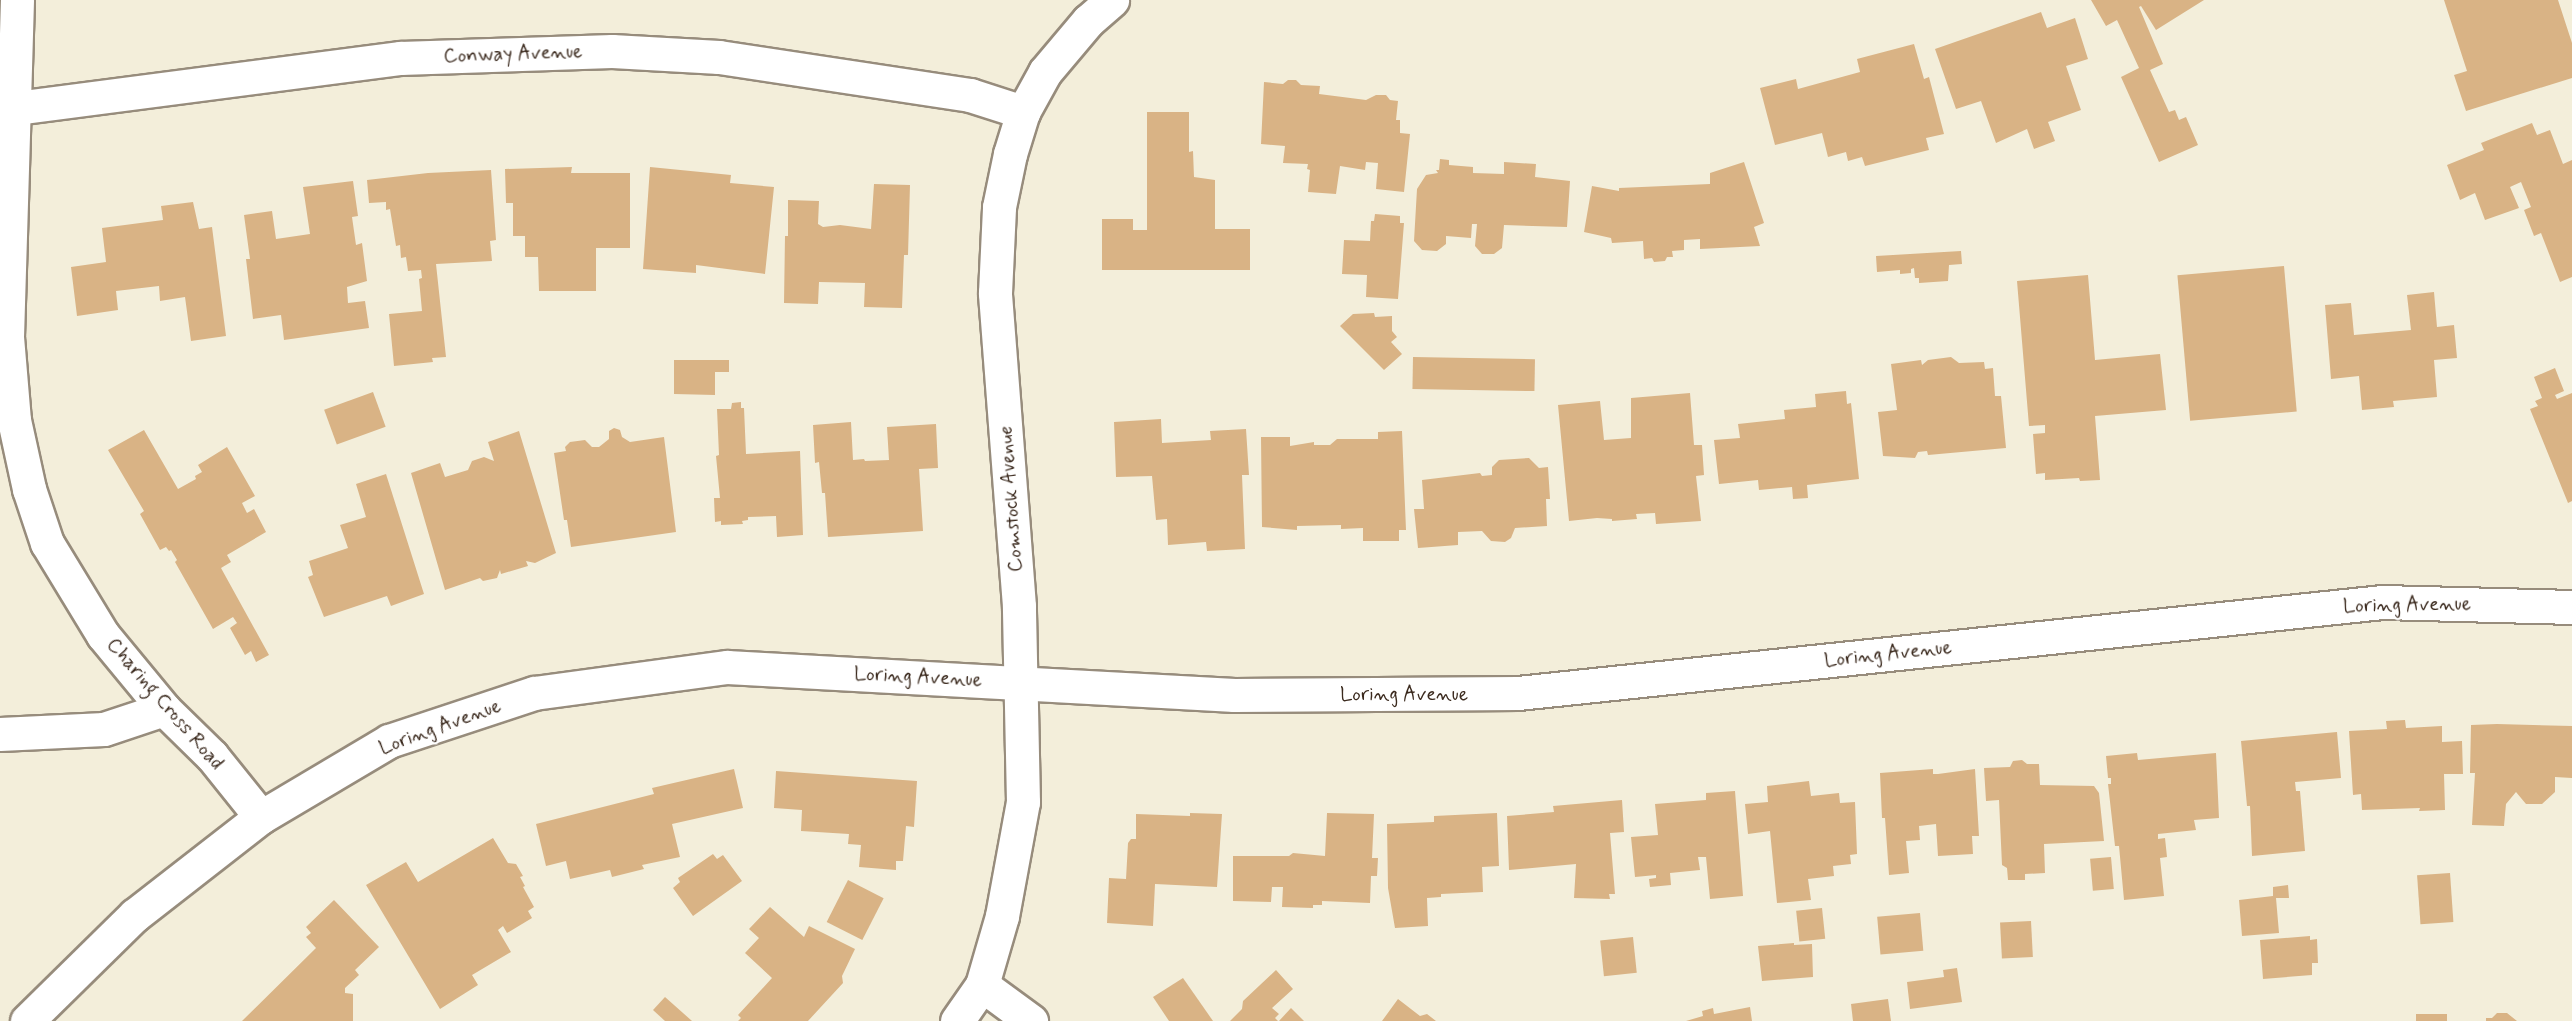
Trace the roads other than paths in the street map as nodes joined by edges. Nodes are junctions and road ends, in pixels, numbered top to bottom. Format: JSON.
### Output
{"nodes":[{"id":1,"x":17,"y":0,"type":"edge"},
{"id":2,"x":1112,"y":0,"type":"edge"},
{"id":3,"x":7,"y":109,"type":"edge"},
{"id":4,"x":1023,"y":112,"type":"junction"},
{"id":5,"x":2572,"y":607,"type":"edge"},
{"id":6,"x":1022,"y":682,"type":"junction"},
{"id":7,"x":164,"y":709,"type":"junction"},
{"id":8,"x":0,"y":734,"type":"edge"},
{"id":9,"x":261,"y":817,"type":"junction"},
{"id":10,"x":982,"y":985,"type":"junction"},
{"id":11,"x":27,"y":1021,"type":"edge"},
{"id":12,"x":957,"y":1021,"type":"edge"},
{"id":13,"x":1031,"y":1021,"type":"edge"}],
"edges":[{"from":1,"to":3,"type":"street","name":"Charing Cross Road"},
{"from":2,"to":4,"type":"street","name":"Comstock Avenue"},
{"from":3,"to":4,"type":"street","name":"Conway Avenue"},
{"from":3,"to":7,"type":"street","name":"Charing Cross Road"},
{"from":4,"to":6,"type":"street","name":"Comstock Avenue"},
{"from":5,"to":6,"type":"street","name":"Loring Avenue"},
{"from":6,"to":9,"type":"street","name":"Loring Avenue"},
{"from":6,"to":10,"type":"street","name":"Comstock Avenue"},
{"from":7,"to":8,"type":"street"},
{"from":7,"to":9,"type":"street","name":"Charing Cross Road"},
{"from":9,"to":11,"type":"street"},
{"from":10,"to":12,"type":"street","name":"Comstock Avenue"},
{"from":10,"to":13,"type":"street"}]}
